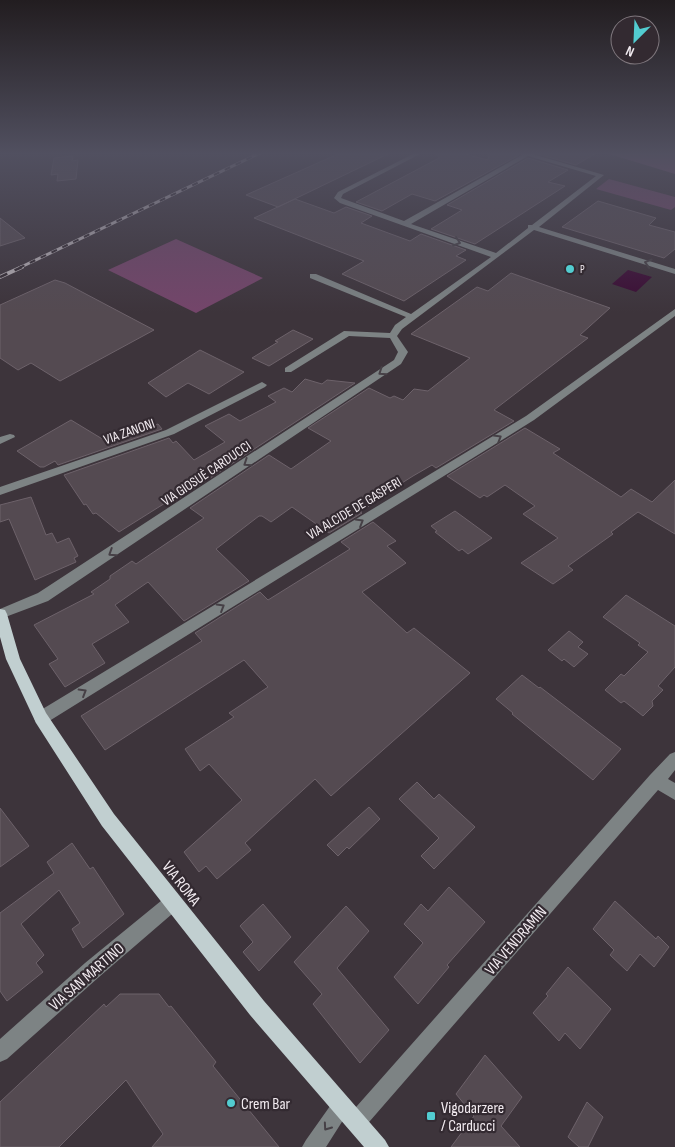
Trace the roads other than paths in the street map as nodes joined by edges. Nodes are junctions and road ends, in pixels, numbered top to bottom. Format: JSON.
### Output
{"nodes":[{"id":1,"x":355,"y":207,"type":"edge"},
{"id":2,"x":435,"y":207,"type":"edge"},
{"id":3,"x":558,"y":207,"type":"edge"},
{"id":4,"x":405,"y":224,"type":"junction"},
{"id":5,"x":531,"y":227,"type":"junction"},
{"id":6,"x":497,"y":256,"type":"junction"},
{"id":7,"x":675,"y":272,"type":"edge"},
{"id":8,"x":312,"y":276,"type":"dead end"},
{"id":9,"x":675,"y":312,"type":"edge"},
{"id":10,"x":412,"y":317,"type":"junction"},
{"id":11,"x":392,"y":336,"type":"junction"},
{"id":12,"x":288,"y":370,"type":"dead end"},
{"id":13,"x":262,"y":385,"type":"dead end"},
{"id":14,"x":0,"y":491,"type":"edge"},
{"id":15,"x":0,"y":614,"type":"edge"},
{"id":16,"x":41,"y":718,"type":"junction"},
{"id":17,"x":675,"y":759,"type":"edge"},
{"id":18,"x":656,"y":780,"type":"junction"},
{"id":19,"x":675,"y":792,"type":"edge"},
{"id":20,"x":173,"y":902,"type":"junction"},
{"id":21,"x":0,"y":1052,"type":"edge"},
{"id":22,"x":342,"y":1106,"type":"junction"},
{"id":23,"x":356,"y":1122,"type":"junction"},
{"id":24,"x":313,"y":1147,"type":"edge"},
{"id":25,"x":378,"y":1147,"type":"edge"}],
"edges":[{"from":1,"to":4,"type":"street"},
{"from":2,"to":4,"type":"street"},
{"from":3,"to":5,"type":"street"},
{"from":4,"to":6,"type":"street","one_way":true},
{"from":5,"to":6,"type":"street"},
{"from":7,"to":5,"type":"street","one_way":true},
{"from":6,"to":10,"type":"street"},
{"from":8,"to":10,"type":"street"},
{"from":16,"to":9,"type":"street","name":"VIA ALCIDE DE GASPERI","one_way":true},
{"from":10,"to":11,"type":"street"},
{"from":11,"to":12,"type":"street"},
{"from":11,"to":15,"type":"street","name":"VIA GIOSUÈ CARDUCCI","one_way":true},
{"from":13,"to":14,"type":"street","name":"VIA ZANONI"},
{"from":15,"to":16,"type":"main road","name":"VIA ROMA"},
{"from":16,"to":20,"type":"main road","name":"VIA ROMA"},
{"from":17,"to":18,"type":"street","name":"VIA VENDRAMIN"},
{"from":18,"to":19,"type":"street"},
{"from":18,"to":23,"type":"street","name":"VIA VENDRAMIN"},
{"from":20,"to":21,"type":"street","name":"VIA SAN MARTINO"},
{"from":20,"to":22,"type":"main road","name":"VIA ROMA"},
{"from":22,"to":23,"type":"main road","name":"VIA ROMA"},
{"from":22,"to":24,"type":"street","one_way":true},
{"from":23,"to":25,"type":"main road","name":"VIA ROMA"}]}
